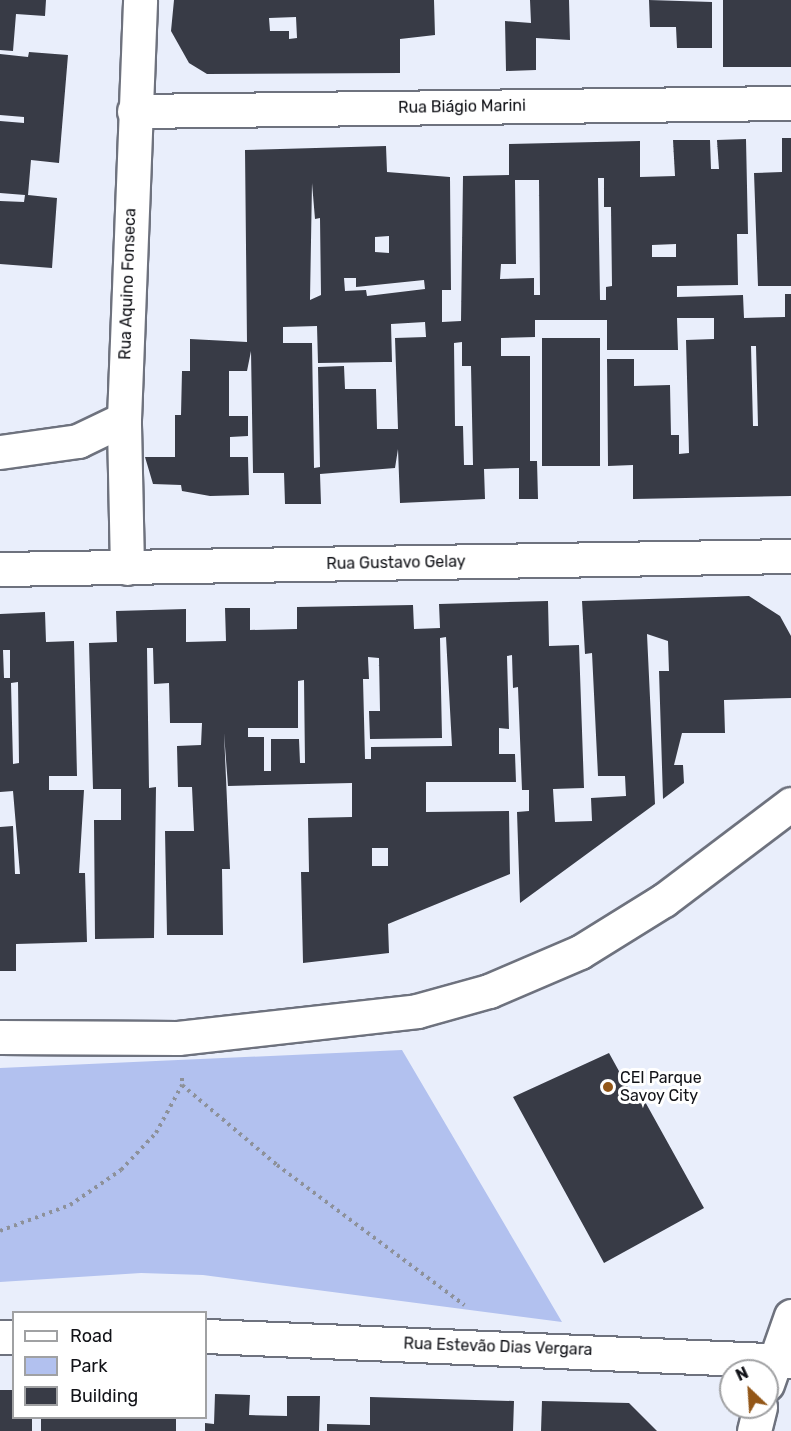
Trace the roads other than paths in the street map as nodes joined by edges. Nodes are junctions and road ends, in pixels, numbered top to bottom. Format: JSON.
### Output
{"nodes":[{"id":1,"x":140,"y":0,"type":"edge"},
{"id":2,"x":791,"y":103,"type":"edge"},
{"id":3,"x":134,"y":111,"type":"junction"},
{"id":4,"x":124,"y":419,"type":"junction"},
{"id":5,"x":0,"y":452,"type":"edge"},
{"id":6,"x":791,"y":556,"type":"edge"},
{"id":7,"x":127,"y":568,"type":"junction"},
{"id":8,"x":0,"y":569,"type":"edge"},
{"id":9,"x":791,"y":804,"type":"edge"},
{"id":10,"x":0,"y":1037,"type":"edge"},
{"id":11,"x":791,"y":1316,"type":"edge"},
{"id":12,"x":207,"y":1336,"type":"edge"},
{"id":13,"x":779,"y":1361,"type":"edge"},
{"id":14,"x":719,"y":1363,"type":"edge"}],
"edges":[{"from":1,"to":3,"type":"street","name":"Rua Aquino Fonseca"},
{"from":2,"to":3,"type":"street","name":"Rua Biágio Marini"},
{"from":3,"to":4,"type":"street","name":"Rua Aquino Fonseca"},
{"from":4,"to":5,"type":"street"},
{"from":4,"to":7,"type":"street","name":"Rua Aquino Fonseca"},
{"from":6,"to":7,"type":"street","name":"Rua Gustavo Gelay"},
{"from":7,"to":8,"type":"street","name":"Rua Gustavo Gelay"},
{"from":9,"to":10,"type":"street"},
{"from":11,"to":13,"type":"street"},
{"from":12,"to":14,"type":"street","name":"Rua Estevão Dias Vergara"}]}
